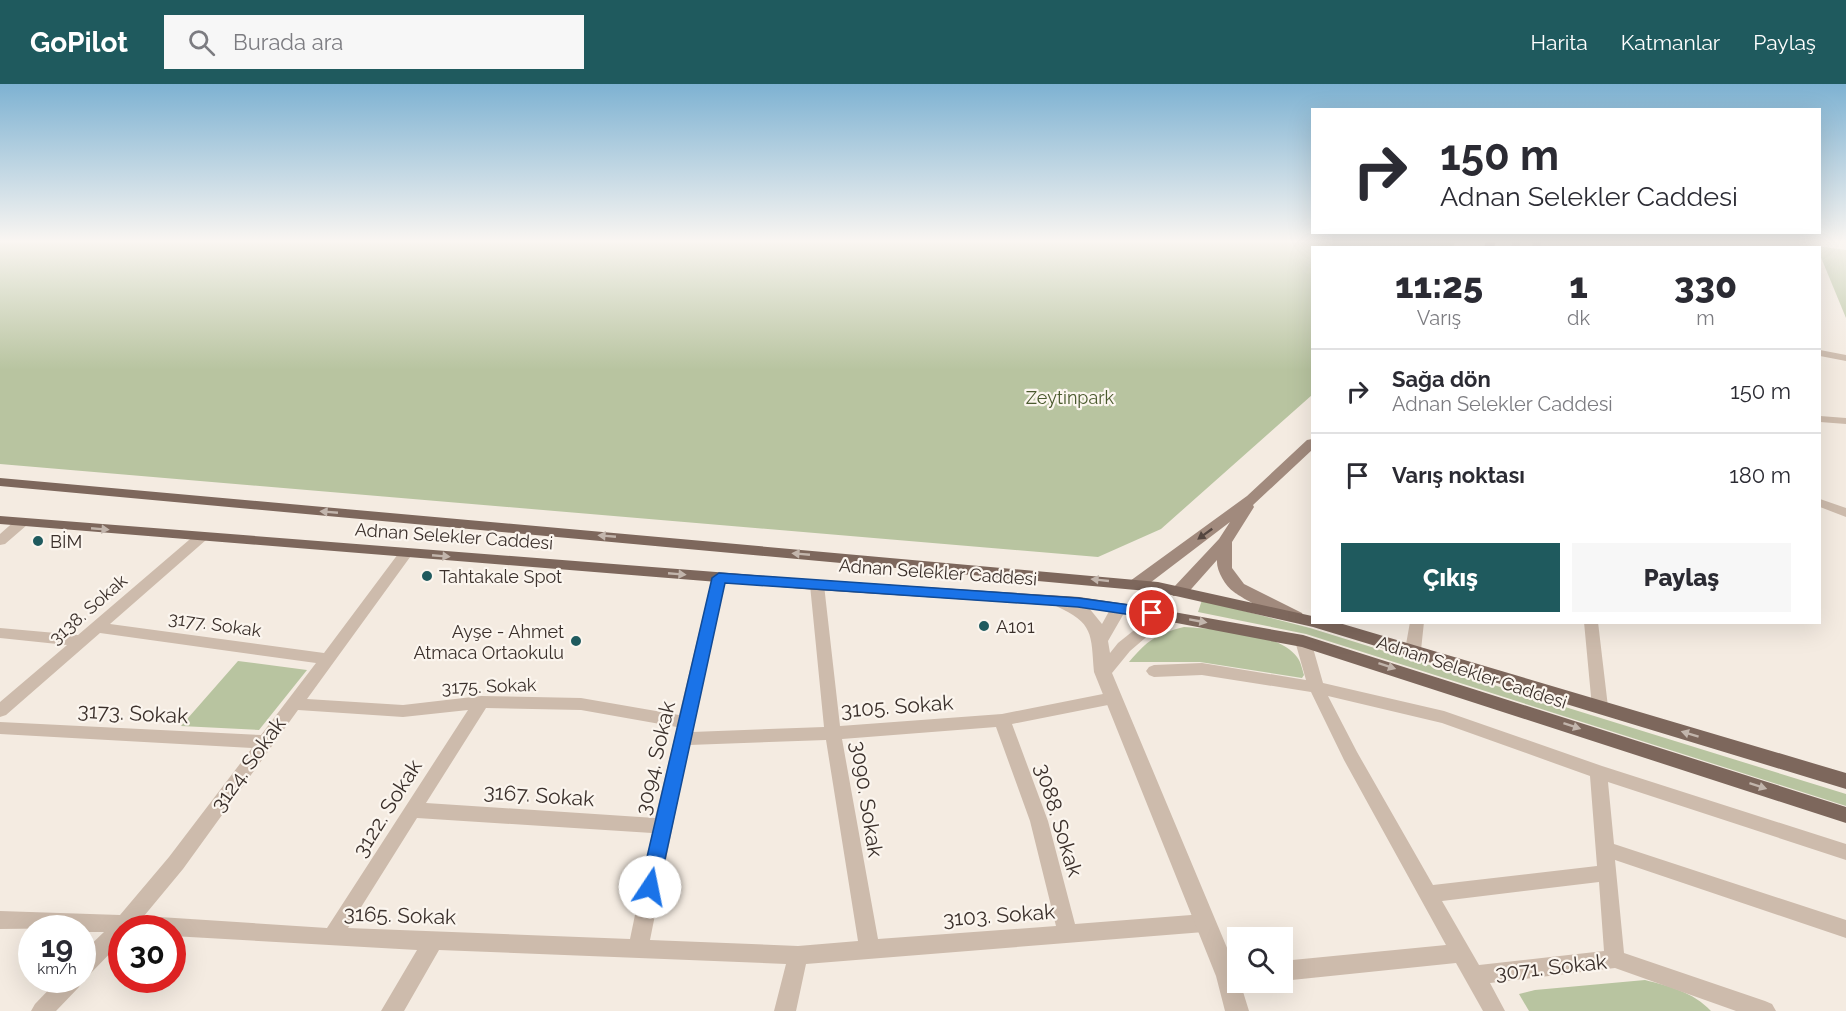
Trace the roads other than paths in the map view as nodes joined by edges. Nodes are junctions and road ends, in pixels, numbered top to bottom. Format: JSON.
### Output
{"nodes":[{"id":1,"x":1821,"y":353,"type":"edge"},
{"id":2,"x":1846,"y":358,"type":"edge"},
{"id":3,"x":1821,"y":419,"type":"edge"},
{"id":4,"x":1846,"y":421,"type":"edge"},
{"id":5,"x":1311,"y":444,"type":"edge"},
{"id":6,"x":0,"y":482,"type":"edge"},
{"id":7,"x":1252,"y":499,"type":"junction"},
{"id":8,"x":1821,"y":503,"type":"edge"},
{"id":9,"x":1846,"y":513,"type":"edge"},
{"id":10,"x":0,"y":520,"type":"edge"},
{"id":11,"x":22,"y":522,"type":"junction"},
{"id":12,"x":201,"y":537,"type":"junction"},
{"id":13,"x":0,"y":541,"type":"edge"},
{"id":14,"x":1225,"y":542,"type":"junction"},
{"id":15,"x":406,"y":553,"type":"junction"},
{"id":16,"x":719,"y":578,"type":"junction"},
{"id":17,"x":817,"y":585,"type":"junction"},
{"id":18,"x":1136,"y":585,"type":"junction"},
{"id":19,"x":1179,"y":592,"type":"junction"},
{"id":20,"x":1062,"y":602,"type":"junction"},
{"id":21,"x":1119,"y":608,"type":"junction"},
{"id":22,"x":1164,"y":615,"type":"junction"},
{"id":23,"x":1308,"y":621,"type":"edge"},
{"id":24,"x":1319,"y":624,"type":"edge"},
{"id":25,"x":1417,"y":624,"type":"edge"},
{"id":26,"x":1591,"y":624,"type":"edge"},
{"id":27,"x":97,"y":627,"type":"junction"},
{"id":28,"x":0,"y":633,"type":"edge"},
{"id":29,"x":81,"y":641,"type":"junction"},
{"id":30,"x":1100,"y":641,"type":"junction"},
{"id":31,"x":1303,"y":641,"type":"junction"},
{"id":32,"x":1413,"y":650,"type":"junction"},
{"id":33,"x":328,"y":659,"type":"junction"},
{"id":34,"x":1154,"y":671,"type":"dead end"},
{"id":35,"x":1104,"y":672,"type":"junction"},
{"id":36,"x":1316,"y":687,"type":"junction"},
{"id":37,"x":1113,"y":698,"type":"junction"},
{"id":38,"x":481,"y":702,"type":"junction"},
{"id":39,"x":293,"y":704,"type":"junction"},
{"id":40,"x":1600,"y":707,"type":"junction"},
{"id":41,"x":0,"y":711,"type":"edge"},
{"id":42,"x":1002,"y":720,"type":"junction"},
{"id":43,"x":686,"y":722,"type":"junction"},
{"id":44,"x":0,"y":728,"type":"edge"},
{"id":45,"x":833,"y":733,"type":"junction"},
{"id":46,"x":682,"y":739,"type":"junction"},
{"id":47,"x":264,"y":742,"type":"junction"},
{"id":48,"x":1598,"y":772,"type":"junction"},
{"id":49,"x":1846,"y":781,"type":"edge"},
{"id":50,"x":413,"y":810,"type":"junction"},
{"id":51,"x":1846,"y":815,"type":"edge"},
{"id":52,"x":662,"y":826,"type":"junction"},
{"id":53,"x":1605,"y":849,"type":"junction"},
{"id":54,"x":1846,"y":852,"type":"edge"},
{"id":55,"x":1607,"y":873,"type":"junction"},
{"id":56,"x":1428,"y":894,"type":"junction"},
{"id":57,"x":133,"y":915,"type":"edge"},
{"id":58,"x":0,"y":920,"type":"edge"},
{"id":59,"x":108,"y":923,"type":"edge"},
{"id":60,"x":1204,"y":923,"type":"junction"},
{"id":61,"x":186,"y":928,"type":"edge"},
{"id":62,"x":1846,"y":929,"type":"edge"},
{"id":63,"x":1068,"y":935,"type":"junction"},
{"id":64,"x":332,"y":937,"type":"junction"},
{"id":65,"x":434,"y":940,"type":"junction"},
{"id":66,"x":108,"y":941,"type":"edge"},
{"id":67,"x":869,"y":947,"type":"junction"},
{"id":68,"x":638,"y":948,"type":"junction"},
{"id":69,"x":1461,"y":952,"type":"junction"},
{"id":70,"x":96,"y":954,"type":"edge"},
{"id":71,"x":798,"y":954,"type":"junction"},
{"id":72,"x":1615,"y":959,"type":"junction"},
{"id":73,"x":1227,"y":967,"type":"edge"},
{"id":74,"x":1293,"y":970,"type":"edge"},
{"id":75,"x":1474,"y":975,"type":"junction"},
{"id":76,"x":59,"y":993,"type":"edge"},
{"id":77,"x":1234,"y":993,"type":"edge"},
{"id":78,"x":1736,"y":1005,"type":"edge"},
{"id":79,"x":42,"y":1011,"type":"edge"},
{"id":80,"x":392,"y":1011,"type":"edge"},
{"id":81,"x":785,"y":1011,"type":"edge"},
{"id":82,"x":1237,"y":1011,"type":"edge"},
{"id":83,"x":1494,"y":1011,"type":"edge"},
{"id":84,"x":1764,"y":1011,"type":"edge"}],
"edges":[{"from":1,"to":2,"type":"street"},
{"from":3,"to":4,"type":"street"},
{"from":5,"to":7,"type":"main road"},
{"from":18,"to":6,"type":"main road","name":"Adnan Selekler Caddesi","one_way":true},
{"from":7,"to":14,"type":"main road"},
{"from":7,"to":18,"type":"main road","one_way":true},
{"from":8,"to":9,"type":"street"},
{"from":10,"to":11,"type":"main road","name":"Adnan Selekler Caddesi"},
{"from":11,"to":12,"type":"main road","name":"Adnan Selekler Caddesi","one_way":true},
{"from":11,"to":13,"type":"street"},
{"from":12,"to":15,"type":"main road","name":"Adnan Selekler Caddesi"},
{"from":12,"to":27,"type":"street","name":"3138. Sokak"},
{"from":14,"to":19,"type":"main road"},
{"from":14,"to":23,"type":"main road","name":"Adnan Selekler Caddesi"},
{"from":15,"to":16,"type":"main road","name":"Adnan Selekler Caddesi","one_way":true},
{"from":15,"to":33,"type":"street","name":"3124. Sokak"},
{"from":16,"to":17,"type":"main road","name":"Adnan Selekler Caddesi"},
{"from":16,"to":43,"type":"street","name":"3094. Sokak"},
{"from":17,"to":20,"type":"main road","name":"Adnan Selekler Caddesi"},
{"from":17,"to":45,"type":"street","name":"3090. Sokak"},
{"from":18,"to":19,"type":"main road","name":"Adnan Selekler Caddesi"},
{"from":18,"to":21,"type":"main road"},
{"from":19,"to":22,"type":"main road"},
{"from":19,"to":23,"type":"main road","name":"Adnan Selekler Caddesi"},
{"from":20,"to":21,"type":"main road","name":"Adnan Selekler Caddesi"},
{"from":20,"to":30,"type":"street"},
{"from":21,"to":22,"type":"main road","name":"Adnan Selekler Caddesi"},
{"from":21,"to":30,"type":"street"},
{"from":22,"to":31,"type":"main road","name":"Adnan Selekler Caddesi","one_way":true},
{"from":22,"to":35,"type":"street"},
{"from":24,"to":32,"type":"main road","name":"Adnan Selekler Caddesi"},
{"from":25,"to":32,"type":"street"},
{"from":26,"to":40,"type":"street"},
{"from":27,"to":29,"type":"street","name":"3138. Sokak"},
{"from":27,"to":33,"type":"street","name":"3177. Sokak"},
{"from":28,"to":29,"type":"street"},
{"from":29,"to":41,"type":"street","name":"3138. Sokak"},
{"from":30,"to":35,"type":"street"},
{"from":31,"to":36,"type":"street"},
{"from":31,"to":51,"type":"main road","name":"Adnan Selekler Caddesi","one_way":true},
{"from":32,"to":40,"type":"main road","name":"Adnan Selekler Caddesi"},
{"from":33,"to":39,"type":"street","name":"3124. Sokak"},
{"from":34,"to":36,"type":"street"},
{"from":35,"to":37,"type":"street"},
{"from":36,"to":48,"type":"street"},
{"from":36,"to":56,"type":"street"},
{"from":37,"to":42,"type":"street","name":"3105. Sokak"},
{"from":37,"to":60,"type":"street"},
{"from":38,"to":39,"type":"street","name":"3175. Sokak"},
{"from":38,"to":43,"type":"street","name":"3175. Sokak"},
{"from":38,"to":50,"type":"street","name":"3122. Sokak"},
{"from":39,"to":47,"type":"street","name":"3124. Sokak"},
{"from":49,"to":40,"type":"main road","name":"Adnan Selekler Caddesi","one_way":true},
{"from":42,"to":45,"type":"street","name":"3105. Sokak"},
{"from":42,"to":63,"type":"street","name":"3088. Sokak"},
{"from":43,"to":46,"type":"street","name":"3094. Sokak"},
{"from":44,"to":47,"type":"street","name":"3173. Sokak"},
{"from":45,"to":46,"type":"street","name":"3105. Sokak"},
{"from":45,"to":67,"type":"street","name":"3090. Sokak"},
{"from":46,"to":52,"type":"street","name":"3094. Sokak"},
{"from":47,"to":57,"type":"street","name":"3124. Sokak"},
{"from":48,"to":53,"type":"street"},
{"from":48,"to":54,"type":"street"},
{"from":50,"to":52,"type":"street","name":"3167. Sokak"},
{"from":50,"to":64,"type":"street","name":"3122. Sokak"},
{"from":52,"to":68,"type":"street","name":"3094. Sokak"},
{"from":53,"to":55,"type":"street"},
{"from":53,"to":62,"type":"street"},
{"from":55,"to":56,"type":"street"},
{"from":55,"to":72,"type":"street"},
{"from":56,"to":69,"type":"street"},
{"from":58,"to":59,"type":"street","name":"3165. Sokak"},
{"from":60,"to":63,"type":"street","name":"3103. Sokak"},
{"from":60,"to":73,"type":"street"},
{"from":61,"to":64,"type":"street","name":"3165. Sokak"},
{"from":63,"to":67,"type":"street","name":"3103. Sokak"},
{"from":64,"to":65,"type":"street","name":"3165. Sokak"},
{"from":65,"to":68,"type":"street","name":"3165. Sokak"},
{"from":65,"to":80,"type":"street"},
{"from":66,"to":70,"type":"street","name":"3124. Sokak"},
{"from":67,"to":71,"type":"street","name":"3103. Sokak"},
{"from":68,"to":71,"type":"street","name":"3165. Sokak"},
{"from":69,"to":74,"type":"street"},
{"from":69,"to":75,"type":"street"},
{"from":71,"to":81,"type":"street"},
{"from":72,"to":75,"type":"street","name":"3071. Sokak"},
{"from":72,"to":78,"type":"street","name":"3071. Sokak"},
{"from":75,"to":83,"type":"street"},
{"from":76,"to":79,"type":"street"},
{"from":77,"to":82,"type":"street"},
{"from":78,"to":84,"type":"street","name":"3071. Sokak"}]}
